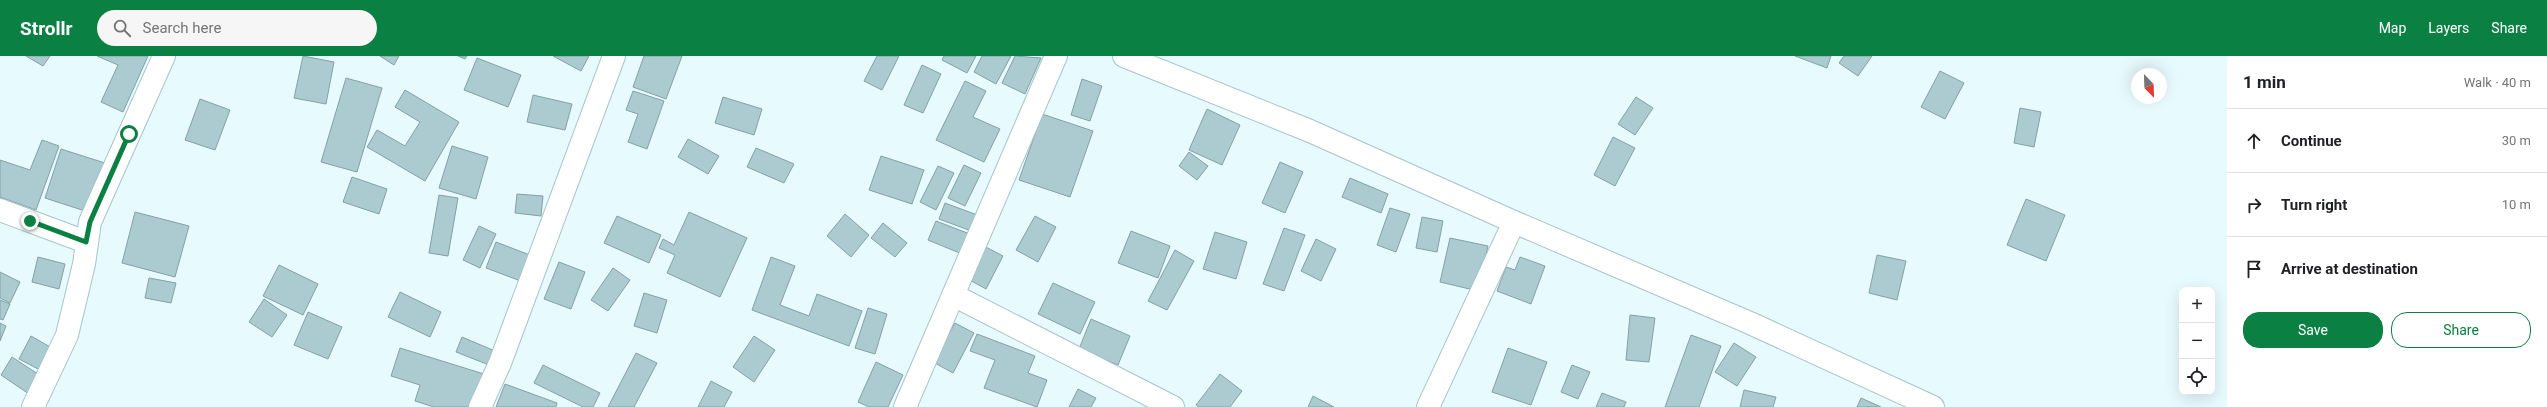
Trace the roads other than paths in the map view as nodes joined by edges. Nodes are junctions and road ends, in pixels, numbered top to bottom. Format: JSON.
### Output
{"nodes":[{"id":1,"x":164,"y":56,"type":"edge"},
{"id":2,"x":614,"y":56,"type":"edge"},
{"id":3,"x":1056,"y":56,"type":"edge"},
{"id":4,"x":1124,"y":56,"type":"edge"},
{"id":5,"x":0,"y":210,"type":"edge"},
{"id":6,"x":1514,"y":222,"type":"junction"},
{"id":7,"x":86,"y":242,"type":"junction"},
{"id":8,"x":953,"y":295,"type":"junction"},
{"id":9,"x":33,"y":407,"type":"edge"},
{"id":10,"x":480,"y":407,"type":"edge"},
{"id":11,"x":905,"y":407,"type":"edge"},
{"id":12,"x":1173,"y":407,"type":"edge"},
{"id":13,"x":1428,"y":407,"type":"edge"},
{"id":14,"x":1933,"y":407,"type":"edge"}],
"edges":[{"from":1,"to":7,"type":"street"},
{"from":2,"to":10,"type":"street"},
{"from":3,"to":8,"type":"street"},
{"from":4,"to":6,"type":"street"},
{"from":5,"to":7,"type":"street"},
{"from":6,"to":13,"type":"street"},
{"from":6,"to":14,"type":"street"},
{"from":7,"to":9,"type":"street"},
{"from":8,"to":11,"type":"street"},
{"from":8,"to":12,"type":"street"}]}
